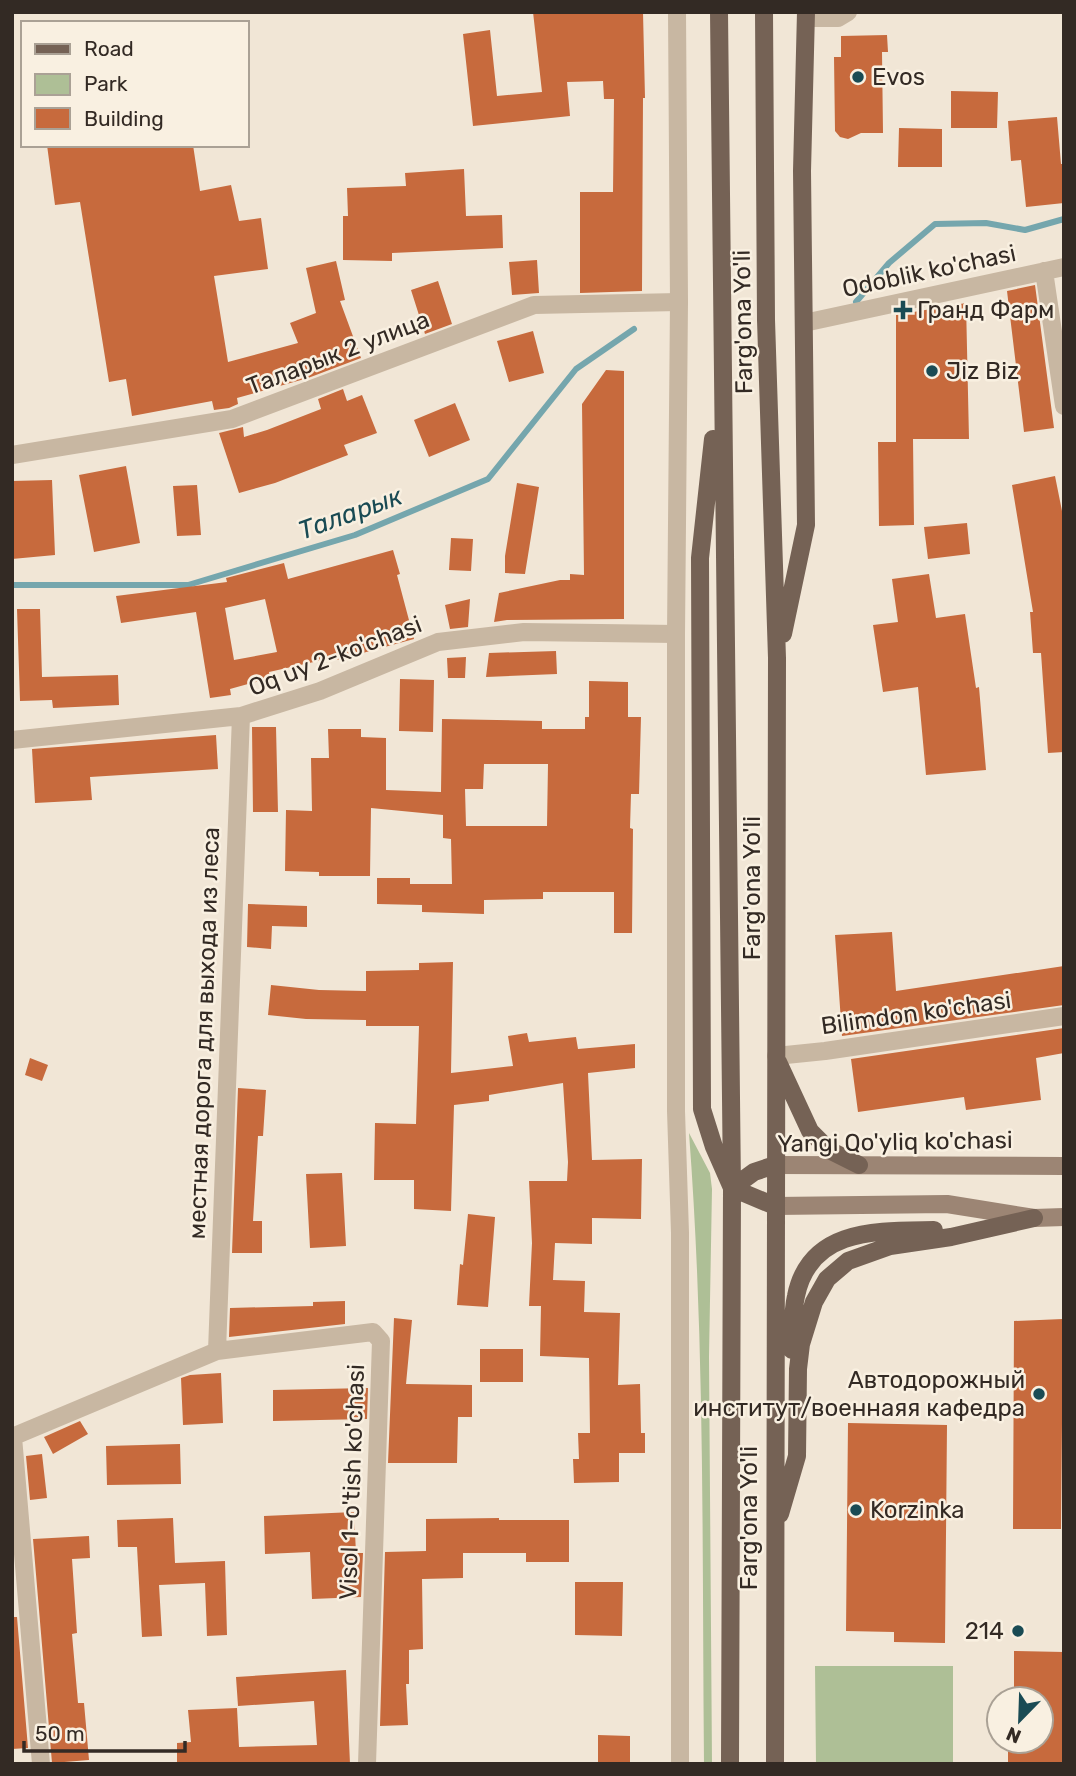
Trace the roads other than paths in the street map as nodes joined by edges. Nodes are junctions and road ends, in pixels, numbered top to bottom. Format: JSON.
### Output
{"nodes":[{"id":1,"x":677,"y":12,"type":"edge"},
{"id":2,"x":719,"y":12,"type":"edge"},
{"id":3,"x":764,"y":12,"type":"edge"},
{"id":4,"x":848,"y":12,"type":"edge"},
{"id":5,"x":806,"y":15,"type":"edge"},
{"id":6,"x":1064,"y":267,"type":"edge"},
{"id":7,"x":1044,"y":271,"type":"junction"},
{"id":8,"x":679,"y":302,"type":"junction"},
{"id":9,"x":804,"y":323,"type":"junction"},
{"id":10,"x":722,"y":365,"type":"junction"},
{"id":11,"x":1064,"y":406,"type":"edge"},
{"id":12,"x":12,"y":455,"type":"edge"},
{"id":13,"x":676,"y":634,"type":"junction"},
{"id":14,"x":777,"y":658,"type":"junction"},
{"id":15,"x":241,"y":716,"type":"junction"},
{"id":16,"x":12,"y":740,"type":"edge"},
{"id":17,"x":1064,"y":1016,"type":"edge"},
{"id":18,"x":776,"y":1056,"type":"junction"},
{"id":19,"x":775,"y":1165,"type":"junction"},
{"id":20,"x":859,"y":1165,"type":"junction"},
{"id":21,"x":1064,"y":1166,"type":"edge"},
{"id":22,"x":732,"y":1188,"type":"junction"},
{"id":23,"x":775,"y":1206,"type":"junction"},
{"id":24,"x":1064,"y":1217,"type":"edge"},
{"id":25,"x":1034,"y":1218,"type":"junction"},
{"id":26,"x":217,"y":1351,"type":"junction"},
{"id":27,"x":12,"y":1437,"type":"edge"},
{"id":28,"x":774,"y":1538,"type":"junction"},
{"id":29,"x":41,"y":1764,"type":"edge"},
{"id":30,"x":368,"y":1764,"type":"edge"},
{"id":31,"x":680,"y":1764,"type":"edge"},
{"id":32,"x":730,"y":1764,"type":"edge"},
{"id":33,"x":775,"y":1764,"type":"edge"}],
"edges":[{"from":1,"to":8,"type":"street"},
{"from":2,"to":10,"type":"main road","name":"Farg'ona Yo'li"},
{"from":3,"to":14,"type":"main road","name":"Farg'ona Yo'li"},
{"from":4,"to":5,"type":"street"},
{"from":5,"to":9,"type":"main road"},
{"from":6,"to":7,"type":"street","name":"Odoblik ko'chasi"},
{"from":7,"to":9,"type":"street","name":"Odoblik ko'chasi"},
{"from":7,"to":11,"type":"street"},
{"from":8,"to":12,"type":"street","name":"Таларык 2 улица"},
{"from":8,"to":13,"type":"street"},
{"from":9,"to":14,"type":"main road"},
{"from":10,"to":22,"type":"main road","name":"Farg'ona Yo'li"},
{"from":10,"to":22,"type":"main road"},
{"from":13,"to":15,"type":"street","name":"Oq uy 2-ko'chasi"},
{"from":13,"to":31,"type":"street"},
{"from":14,"to":18,"type":"main road","name":"Farg'ona Yo'li"},
{"from":15,"to":16,"type":"street","name":"Oq uy 2-ko'chasi"},
{"from":15,"to":26,"type":"street","name":"местная дорога для выхода из леса"},
{"from":17,"to":18,"type":"street","name":"Bilimdon ko'chasi"},
{"from":18,"to":19,"type":"main road","name":"Farg'ona Yo'li"},
{"from":18,"to":20,"type":"main road"},
{"from":19,"to":20,"type":"main road","name":"Yangi Qo'yliq ko'chasi"},
{"from":19,"to":22,"type":"main road","name":"Yangi Qo'yliq ko'chasi"},
{"from":19,"to":23,"type":"main road","name":"Farg'ona Yo'li"},
{"from":20,"to":21,"type":"main road","name":"Yangi Qo'yliq ko'chasi"},
{"from":22,"to":23,"type":"main road"},
{"from":22,"to":32,"type":"main road","name":"Farg'ona Yo'li"},
{"from":23,"to":25,"type":"main road"},
{"from":23,"to":28,"type":"main road","name":"Farg'ona Yo'li"},
{"from":24,"to":25,"type":"main road"},
{"from":25,"to":28,"type":"main road"},
{"from":26,"to":27,"type":"street","name":"Visol 1-o'tish ko'chasi"},
{"from":26,"to":30,"type":"street","name":"Visol 1-o'tish ko'chasi"},
{"from":27,"to":29,"type":"street"},
{"from":28,"to":33,"type":"main road","name":"Farg'ona Yo'li"}]}
